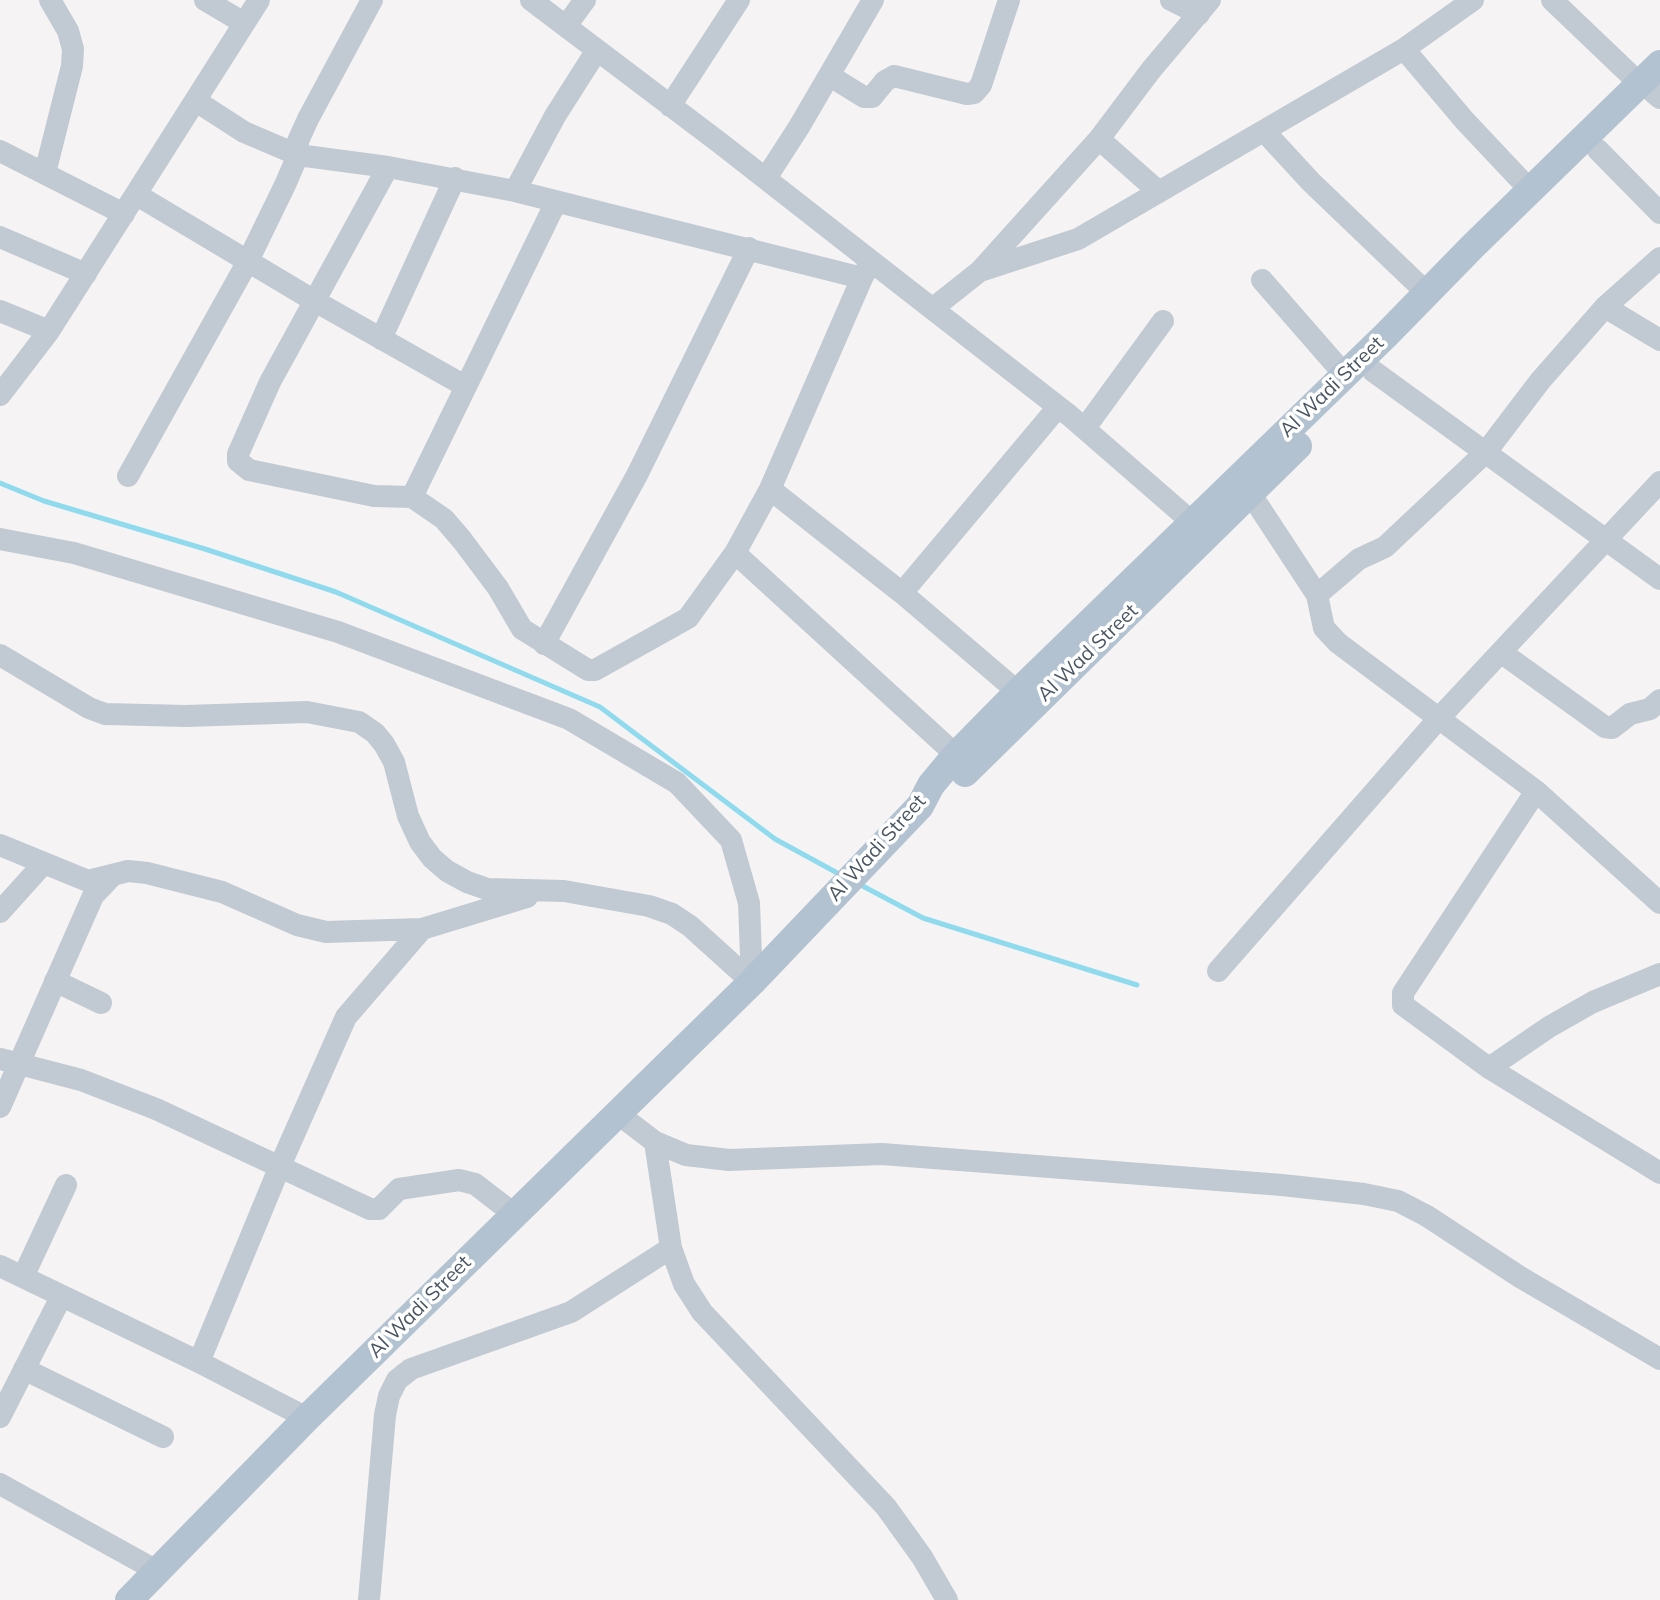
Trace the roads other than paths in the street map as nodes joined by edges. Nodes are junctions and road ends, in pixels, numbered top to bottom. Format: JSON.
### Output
{"nodes":[{"id":1,"x":50,"y":0,"type":"edge"},
{"id":2,"x":205,"y":0,"type":"edge"},
{"id":3,"x":259,"y":0,"type":"edge"},
{"id":4,"x":372,"y":0,"type":"edge"},
{"id":5,"x":531,"y":0,"type":"edge"},
{"id":6,"x":585,"y":0,"type":"edge"},
{"id":7,"x":739,"y":0,"type":"edge"},
{"id":8,"x":873,"y":0,"type":"edge"},
{"id":9,"x":1009,"y":0,"type":"edge"},
{"id":10,"x":1171,"y":0,"type":"edge"},
{"id":11,"x":1473,"y":0,"type":"edge"},
{"id":12,"x":1552,"y":0,"type":"edge"},
{"id":13,"x":1205,"y":7,"type":"edge"},
{"id":14,"x":244,"y":23,"type":"junction"},
{"id":15,"x":566,"y":26,"type":"junction"},
{"id":16,"x":1404,"y":49,"type":"junction"},
{"id":17,"x":597,"y":50,"type":"junction"},
{"id":18,"x":830,"y":76,"type":"junction"},
{"id":19,"x":1655,"y":85,"type":"edge"},
{"id":20,"x":196,"y":101,"type":"junction"},
{"id":21,"x":670,"y":106,"type":"junction"},
{"id":22,"x":1264,"y":131,"type":"junction"},
{"id":23,"x":1099,"y":139,"type":"junction"},
{"id":24,"x":2,"y":149,"type":"edge"},
{"id":25,"x":1598,"y":150,"type":"junction"},
{"id":26,"x":298,"y":155,"type":"junction"},
{"id":27,"x":388,"y":167,"type":"junction"},
{"id":28,"x":45,"y":173,"type":"junction"},
{"id":29,"x":455,"y":178,"type":"junction"},
{"id":30,"x":766,"y":178,"type":"junction"},
{"id":31,"x":1530,"y":190,"type":"junction"},
{"id":32,"x":515,"y":191,"type":"junction"},
{"id":33,"x":1159,"y":192,"type":"junction"},
{"id":34,"x":556,"y":202,"type":"junction"},
{"id":35,"x":131,"y":204,"type":"junction"},
{"id":36,"x":1660,"y":213,"type":"edge"},
{"id":37,"x":0,"y":237,"type":"edge"},
{"id":38,"x":749,"y":248,"type":"junction"},
{"id":39,"x":1660,"y":258,"type":"edge"},
{"id":40,"x":248,"y":261,"type":"junction"},
{"id":41,"x":866,"y":270,"type":"junction"},
{"id":42,"x":980,"y":271,"type":"junction"},
{"id":43,"x":86,"y":274,"type":"junction"},
{"id":44,"x":1262,"y":280,"type":"dead end"},
{"id":45,"x":1428,"y":294,"type":"junction"},
{"id":46,"x":313,"y":300,"type":"junction"},
{"id":47,"x":1605,"y":307,"type":"junction"},
{"id":48,"x":932,"y":309,"type":"junction"},
{"id":49,"x":0,"y":311,"type":"edge"},
{"id":50,"x":1163,"y":321,"type":"dead end"},
{"id":51,"x":49,"y":331,"type":"junction"},
{"id":52,"x":381,"y":339,"type":"junction"},
{"id":53,"x":1660,"y":340,"type":"edge"},
{"id":54,"x":1373,"y":371,"type":"junction"},
{"id":55,"x":1344,"y":374,"type":"junction"},
{"id":56,"x":465,"y":386,"type":"junction"},
{"id":57,"x":0,"y":395,"type":"edge"},
{"id":58,"x":1058,"y":407,"type":"junction"},
{"id":59,"x":1085,"y":428,"type":"junction"},
{"id":60,"x":1486,"y":452,"type":"junction"},
{"id":61,"x":128,"y":476,"type":"dead end"},
{"id":62,"x":1660,"y":482,"type":"edge"},
{"id":63,"x":770,"y":489,"type":"junction"},
{"id":64,"x":1250,"y":493,"type":"junction"},
{"id":65,"x":412,"y":497,"type":"junction"},
{"id":66,"x":1192,"y":522,"type":"junction"},
{"id":67,"x":4,"y":537,"type":"edge"},
{"id":68,"x":1606,"y":540,"type":"junction"},
{"id":69,"x":735,"y":553,"type":"junction"},
{"id":70,"x":1660,"y":579,"type":"edge"},
{"id":71,"x":902,"y":593,"type":"junction"},
{"id":72,"x":1317,"y":595,"type":"junction"},
{"id":73,"x":544,"y":644,"type":"junction"},
{"id":74,"x":1502,"y":653,"type":"junction"},
{"id":75,"x":0,"y":655,"type":"edge"},
{"id":76,"x":1018,"y":692,"type":"junction"},
{"id":77,"x":1660,"y":700,"type":"edge"},
{"id":78,"x":1440,"y":717,"type":"junction"},
{"id":79,"x":956,"y":755,"type":"junction"},
{"id":80,"x":1536,"y":791,"type":"junction"},
{"id":81,"x":920,"y":806,"type":"junction"},
{"id":82,"x":0,"y":845,"type":"edge"},
{"id":83,"x":44,"y":863,"type":"junction"},
{"id":84,"x":115,"y":874,"type":"junction"},
{"id":85,"x":564,"y":891,"type":"junction"},
{"id":86,"x":1660,"y":903,"type":"edge"},
{"id":87,"x":0,"y":912,"type":"edge"},
{"id":88,"x":422,"y":929,"type":"junction"},
{"id":89,"x":1218,"y":971,"type":"dead end"},
{"id":90,"x":1660,"y":974,"type":"edge"},
{"id":91,"x":55,"y":981,"type":"junction"},
{"id":92,"x":752,"y":982,"type":"junction"},
{"id":93,"x":101,"y":1003,"type":"dead end"},
{"id":94,"x":9,"y":1061,"type":"edge"},
{"id":95,"x":1489,"y":1068,"type":"junction"},
{"id":96,"x":0,"y":1107,"type":"edge"},
{"id":97,"x":617,"y":1113,"type":"junction"},
{"id":98,"x":655,"y":1142,"type":"junction"},
{"id":99,"x":280,"y":1166,"type":"junction"},
{"id":100,"x":1660,"y":1173,"type":"edge"},
{"id":101,"x":66,"y":1185,"type":"dead end"},
{"id":102,"x":514,"y":1214,"type":"junction"},
{"id":103,"x":671,"y":1248,"type":"junction"},
{"id":104,"x":0,"y":1266,"type":"edge"},
{"id":105,"x":23,"y":1277,"type":"junction"},
{"id":106,"x":61,"y":1297,"type":"junction"},
{"id":107,"x":1660,"y":1359,"type":"edge"},
{"id":108,"x":199,"y":1362,"type":"junction"},
{"id":109,"x":24,"y":1369,"type":"junction"},
{"id":110,"x":0,"y":1417,"type":"edge"},
{"id":111,"x":307,"y":1418,"type":"junction"},
{"id":112,"x":163,"y":1437,"type":"dead end"},
{"id":113,"x":0,"y":1484,"type":"edge"},
{"id":114,"x":157,"y":1571,"type":"junction"},
{"id":115,"x":129,"y":1600,"type":"edge"},
{"id":116,"x":369,"y":1600,"type":"edge"},
{"id":117,"x":947,"y":1600,"type":"edge"}],
"edges":[{"from":1,"to":28,"type":"street"},
{"from":2,"to":14,"type":"street"},
{"from":3,"to":14,"type":"street"},
{"from":4,"to":26,"type":"street"},
{"from":5,"to":15,"type":"street"},
{"from":6,"to":15,"type":"street"},
{"from":7,"to":21,"type":"street"},
{"from":8,"to":18,"type":"street"},
{"from":9,"to":18,"type":"street"},
{"from":10,"to":13,"type":"street"},
{"from":11,"to":16,"type":"street"},
{"from":12,"to":19,"type":"street"},
{"from":13,"to":23,"type":"street"},
{"from":14,"to":20,"type":"street"},
{"from":15,"to":17,"type":"street"},
{"from":16,"to":22,"type":"street"},
{"from":16,"to":31,"type":"street"},
{"from":17,"to":21,"type":"street"},
{"from":17,"to":32,"type":"street"},
{"from":18,"to":30,"type":"street"},
{"from":19,"to":25,"type":"main road","name":"Al Wadi Street"},
{"from":19,"to":31,"type":"main road","name":"Al Wadi Street"},
{"from":20,"to":26,"type":"street"},
{"from":20,"to":35,"type":"street"},
{"from":21,"to":30,"type":"street"},
{"from":22,"to":33,"type":"street"},
{"from":22,"to":45,"type":"street"},
{"from":23,"to":33,"type":"street"},
{"from":23,"to":42,"type":"street"},
{"from":24,"to":28,"type":"street"},
{"from":25,"to":36,"type":"street"},
{"from":25,"to":54,"type":"main road","name":"Al Wadi Street"},
{"from":26,"to":27,"type":"street"},
{"from":26,"to":40,"type":"street"},
{"from":27,"to":29,"type":"street"},
{"from":27,"to":46,"type":"street"},
{"from":28,"to":35,"type":"street"},
{"from":29,"to":32,"type":"street"},
{"from":29,"to":52,"type":"street"},
{"from":30,"to":41,"type":"street"},
{"from":31,"to":45,"type":"main road","name":"Al Wadi Street"},
{"from":32,"to":34,"type":"street"},
{"from":33,"to":42,"type":"street"},
{"from":34,"to":38,"type":"street"},
{"from":34,"to":56,"type":"street"},
{"from":35,"to":40,"type":"street"},
{"from":35,"to":43,"type":"street"},
{"from":37,"to":43,"type":"street"},
{"from":38,"to":41,"type":"street"},
{"from":38,"to":73,"type":"street"},
{"from":39,"to":47,"type":"street"},
{"from":40,"to":46,"type":"street"},
{"from":40,"to":61,"type":"street"},
{"from":41,"to":48,"type":"street"},
{"from":41,"to":63,"type":"street"},
{"from":42,"to":48,"type":"street"},
{"from":43,"to":51,"type":"street"},
{"from":44,"to":55,"type":"street"},
{"from":45,"to":55,"type":"main road","name":"Al Wadi Street"},
{"from":46,"to":52,"type":"street"},
{"from":46,"to":65,"type":"street"},
{"from":47,"to":53,"type":"street"},
{"from":47,"to":60,"type":"street"},
{"from":48,"to":58,"type":"street"},
{"from":49,"to":51,"type":"street"},
{"from":50,"to":59,"type":"street"},
{"from":51,"to":57,"type":"street"},
{"from":52,"to":56,"type":"street"},
{"from":54,"to":60,"type":"street"},
{"from":54,"to":64,"type":"main road","name":"Al Wadi Street"},
{"from":55,"to":66,"type":"main road","name":"Al Wadi Street"},
{"from":56,"to":65,"type":"street"},
{"from":58,"to":59,"type":"street"},
{"from":58,"to":71,"type":"street"},
{"from":59,"to":66,"type":"street"},
{"from":60,"to":68,"type":"street"},
{"from":60,"to":72,"type":"street"},
{"from":62,"to":68,"type":"street"},
{"from":63,"to":69,"type":"street"},
{"from":63,"to":71,"type":"street"},
{"from":64,"to":72,"type":"street"},
{"from":64,"to":81,"type":"main road","name":"Al Wad Street"},
{"from":65,"to":73,"type":"street"},
{"from":66,"to":76,"type":"main road","name":"Al Wadi Street"},
{"from":67,"to":92,"type":"street"},
{"from":68,"to":70,"type":"street"},
{"from":68,"to":74,"type":"street"},
{"from":69,"to":73,"type":"street"},
{"from":69,"to":79,"type":"street"},
{"from":71,"to":76,"type":"street"},
{"from":72,"to":78,"type":"street"},
{"from":74,"to":77,"type":"street"},
{"from":74,"to":78,"type":"street"},
{"from":75,"to":85,"type":"street"},
{"from":76,"to":79,"type":"main road","name":"Al Wadi Street"},
{"from":78,"to":80,"type":"street"},
{"from":78,"to":89,"type":"street"},
{"from":79,"to":81,"type":"main road","name":"Al Wadi Street"},
{"from":80,"to":86,"type":"street"},
{"from":80,"to":95,"type":"street"},
{"from":81,"to":92,"type":"main road","name":"Al Wadi Street"},
{"from":82,"to":83,"type":"street"},
{"from":83,"to":84,"type":"street"},
{"from":83,"to":87,"type":"street"},
{"from":84,"to":88,"type":"street"},
{"from":84,"to":91,"type":"street"},
{"from":85,"to":88,"type":"street"},
{"from":85,"to":92,"type":"street"},
{"from":88,"to":99,"type":"street"},
{"from":90,"to":95,"type":"street"},
{"from":91,"to":93,"type":"street"},
{"from":91,"to":94,"type":"street"},
{"from":92,"to":97,"type":"main road","name":"Al Wadi Street"},
{"from":94,"to":96,"type":"street"},
{"from":94,"to":99,"type":"street"},
{"from":95,"to":100,"type":"street"},
{"from":97,"to":98,"type":"street"},
{"from":97,"to":102,"type":"main road","name":"Al Wadi Street"},
{"from":98,"to":103,"type":"street"},
{"from":98,"to":107,"type":"street"},
{"from":99,"to":102,"type":"street"},
{"from":99,"to":108,"type":"street"},
{"from":101,"to":105,"type":"street"},
{"from":102,"to":111,"type":"main road","name":"Al Wadi Street"},
{"from":103,"to":116,"type":"street"},
{"from":103,"to":117,"type":"street"},
{"from":104,"to":105,"type":"street"},
{"from":105,"to":106,"type":"street"},
{"from":106,"to":108,"type":"street"},
{"from":106,"to":109,"type":"street"},
{"from":108,"to":111,"type":"street"},
{"from":109,"to":110,"type":"street"},
{"from":109,"to":112,"type":"street"},
{"from":111,"to":114,"type":"main road","name":"Al Wadi Street"},
{"from":113,"to":114,"type":"street"},
{"from":114,"to":115,"type":"main road","name":"Al Wadi Street"}]}
